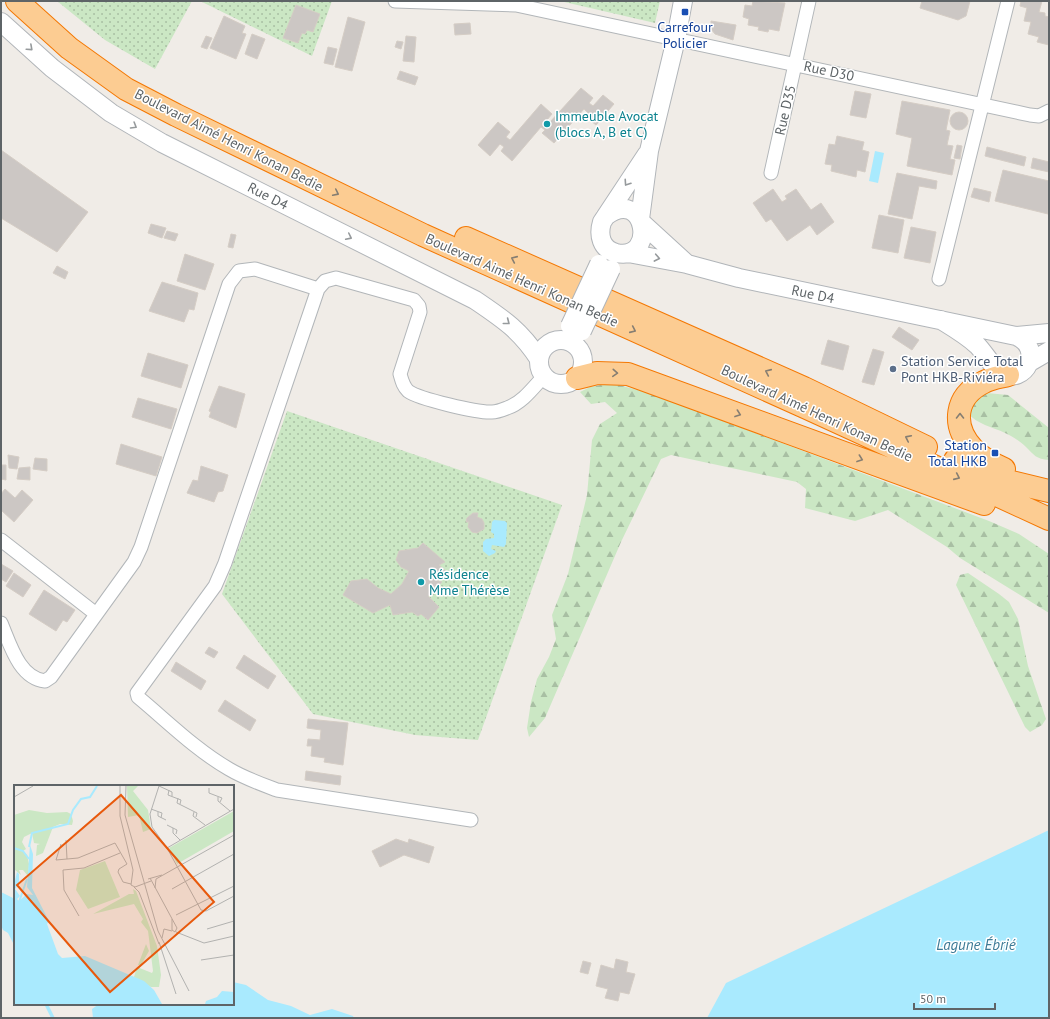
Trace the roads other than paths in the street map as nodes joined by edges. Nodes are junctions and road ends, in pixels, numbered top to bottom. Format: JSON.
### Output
{"nodes":[{"id":1,"x":17,"y":1,"type":"edge"},
{"id":2,"x":35,"y":1,"type":"edge"},
{"id":3,"x":395,"y":1,"type":"edge"},
{"id":4,"x":683,"y":1,"type":"edge"},
{"id":5,"x":809,"y":1,"type":"edge"},
{"id":6,"x":1008,"y":1,"type":"edge"},
{"id":7,"x":516,"y":3,"type":"edge"},
{"id":8,"x":1,"y":22,"type":"edge"},
{"id":9,"x":676,"y":39,"type":"junction"},
{"id":10,"x":795,"y":64,"type":"junction"},
{"id":11,"x":982,"y":104,"type":"junction"},
{"id":12,"x":1049,"y":111,"type":"edge"},
{"id":13,"x":649,"y":151,"type":"junction"},
{"id":14,"x":771,"y":173,"type":"dead end"},
{"id":15,"x":606,"y":216,"type":"junction"},
{"id":16,"x":641,"y":221,"type":"junction"},
{"id":17,"x":602,"y":243,"type":"junction"},
{"id":18,"x":625,"y":253,"type":"junction"},
{"id":19,"x":686,"y":264,"type":"junction"},
{"id":20,"x":605,"y":267,"type":"junction"},
{"id":21,"x":939,"y":279,"type":"dead end"},
{"id":22,"x":318,"y":289,"type":"junction"},
{"id":23,"x":941,"y":320,"type":"junction"},
{"id":24,"x":570,"y":332,"type":"junction"},
{"id":25,"x":1049,"y":333,"type":"edge"},
{"id":26,"x":1012,"y":335,"type":"junction"},
{"id":27,"x":1049,"y":351,"type":"edge"},
{"id":28,"x":539,"y":359,"type":"junction"},
{"id":29,"x":1030,"y":362,"type":"junction"},
{"id":30,"x":1000,"y":369,"type":"junction"},
{"id":31,"x":544,"y":376,"type":"junction"},
{"id":32,"x":577,"y":378,"type":"junction"},
{"id":33,"x":1049,"y":490,"type":"edge"},
{"id":34,"x":1049,"y":519,"type":"edge"},
{"id":35,"x":1049,"y":526,"type":"edge"},
{"id":36,"x":1,"y":540,"type":"edge"},
{"id":37,"x":96,"y":614,"type":"junction"},
{"id":38,"x":1,"y":623,"type":"edge"},
{"id":39,"x":472,"y":820,"type":"dead end"}],
"edges":[{"from":1,"to":34,"type":"highway","name":"Boulevard Aimé Henri Konan Bedie","one_way":true},
{"from":33,"to":2,"type":"highway","name":"Boulevard Aimé Henri Konan Bedie","one_way":true},
{"from":3,"to":7,"type":"street","name":"Rue D30"},
{"from":4,"to":9,"type":"main road"},
{"from":5,"to":10,"type":"street","name":"Rue D35"},
{"from":6,"to":11,"type":"street"},
{"from":7,"to":9,"type":"street","name":"Rue D30"},
{"from":8,"to":28,"type":"main road","name":"Rue D4","one_way":true},
{"from":9,"to":10,"type":"street","name":"Rue D30"},
{"from":9,"to":13,"type":"main road"},
{"from":10,"to":11,"type":"street","name":"Rue D30"},
{"from":10,"to":14,"type":"street","name":"Rue D35"},
{"from":11,"to":12,"type":"street","name":"Rue D30"},
{"from":11,"to":21,"type":"street"},
{"from":13,"to":15,"type":"main road","one_way":true},
{"from":13,"to":16,"type":"main road"},
{"from":15,"to":16,"type":"main road"},
{"from":15,"to":17,"type":"main road"},
{"from":16,"to":18,"type":"main road"},
{"from":16,"to":19,"type":"main road","name":"Rue D4"},
{"from":17,"to":18,"type":"main road"},
{"from":17,"to":20,"type":"main road"},
{"from":18,"to":19,"type":"main road","name":"Rue D4","one_way":true},
{"from":18,"to":20,"type":"main road"},
{"from":19,"to":23,"type":"main road","name":"Rue D4"},
{"from":20,"to":24,"type":"main road","bridge":true},
{"from":22,"to":31,"type":"street"},
{"from":22,"to":37,"type":"street"},
{"from":22,"to":39,"type":"street"},
{"from":23,"to":26,"type":"main road","name":"Rue D4"},
{"from":23,"to":30,"type":"main road","name":"Rue D4"},
{"from":24,"to":28,"type":"main road"},
{"from":24,"to":32,"type":"main road"},
{"from":25,"to":26,"type":"main road"},
{"from":26,"to":29,"type":"main road"},
{"from":26,"to":30,"type":"main road"},
{"from":27,"to":29,"type":"main road"},
{"from":28,"to":31,"type":"main road","name":"Rue D4"},
{"from":29,"to":30,"type":"main road"},
{"from":33,"to":30,"type":"highway","one_way":true},
{"from":31,"to":32,"type":"main road"},
{"from":32,"to":35,"type":"highway","one_way":true},
{"from":36,"to":37,"type":"street"},
{"from":37,"to":38,"type":"street"}]}
